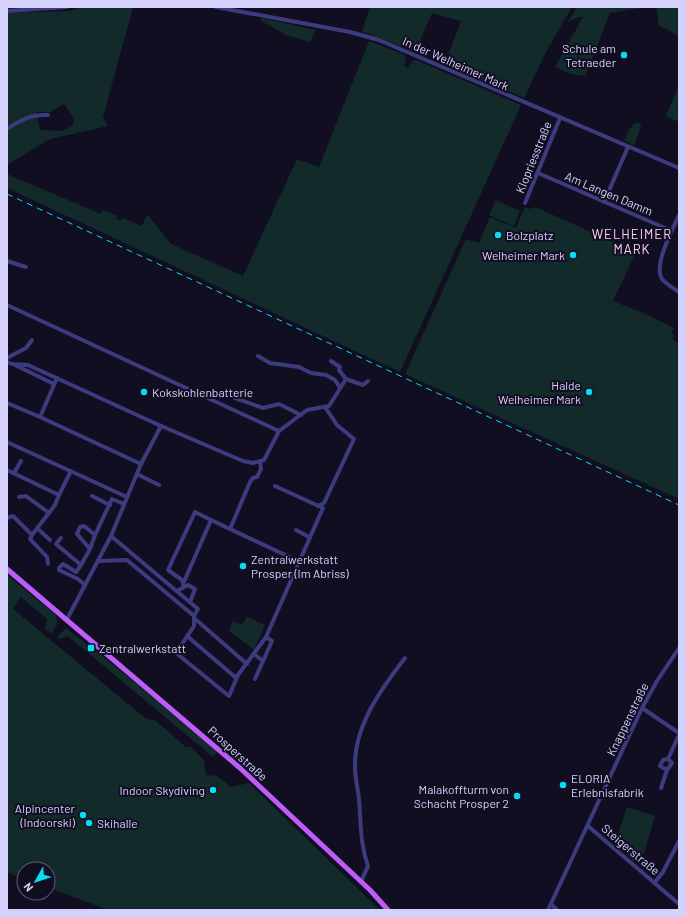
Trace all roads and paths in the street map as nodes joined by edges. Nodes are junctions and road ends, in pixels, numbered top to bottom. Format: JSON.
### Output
{"nodes":[{"id":1,"x":67,"y":7,"type":"edge"},
{"id":2,"x":216,"y":7,"type":"edge"},
{"id":3,"x":7,"y":11,"type":"edge"},
{"id":4,"x":48,"y":114,"type":"dead end"},
{"id":5,"x":560,"y":118,"type":"junction"},
{"id":6,"x":7,"y":129,"type":"edge"},
{"id":7,"x":628,"y":147,"type":"junction"},
{"id":8,"x":679,"y":168,"type":"edge"},
{"id":9,"x":538,"y":173,"type":"junction"},
{"id":10,"x":604,"y":202,"type":"junction"},
{"id":11,"x":525,"y":203,"type":"dead end"},
{"id":12,"x":679,"y":215,"type":"edge"},
{"id":13,"x":672,"y":231,"type":"junction"},
{"id":14,"x":7,"y":261,"type":"edge"},
{"id":15,"x":26,"y":267,"type":"dead end"},
{"id":16,"x":679,"y":292,"type":"edge"},
{"id":17,"x":7,"y":305,"type":"edge"},
{"id":18,"x":32,"y":340,"type":"dead end"},
{"id":19,"x":258,"y":356,"type":"dead end"},
{"id":20,"x":7,"y":358,"type":"edge"},
{"id":21,"x":331,"y":361,"type":"dead end"},
{"id":22,"x":7,"y":362,"type":"edge"},
{"id":23,"x":12,"y":364,"type":"junction"},
{"id":24,"x":56,"y":378,"type":"junction"},
{"id":25,"x":346,"y":379,"type":"junction"},
{"id":26,"x":368,"y":381,"type":"dead end"},
{"id":27,"x":54,"y":384,"type":"junction"},
{"id":28,"x":340,"y":388,"type":"junction"},
{"id":29,"x":235,"y":398,"type":"dead end"},
{"id":30,"x":7,"y":403,"type":"edge"},
{"id":31,"x":325,"y":407,"type":"junction"},
{"id":32,"x":301,"y":415,"type":"junction"},
{"id":33,"x":40,"y":417,"type":"junction"},
{"id":34,"x":158,"y":425,"type":"junction"},
{"id":35,"x":279,"y":431,"type":"junction"},
{"id":36,"x":7,"y":442,"type":"edge"},
{"id":37,"x":20,"y":461,"type":"dead end"},
{"id":38,"x":260,"y":461,"type":"junction"},
{"id":39,"x":141,"y":464,"type":"junction"},
{"id":40,"x":7,"y":470,"type":"edge"},
{"id":41,"x":71,"y":472,"type":"junction"},
{"id":42,"x":14,"y":473,"type":"junction"},
{"id":43,"x":137,"y":474,"type":"junction"},
{"id":44,"x":159,"y":485,"type":"dead end"},
{"id":45,"x":275,"y":486,"type":"dead end"},
{"id":46,"x":60,"y":495,"type":"junction"},
{"id":47,"x":92,"y":496,"type":"dead end"},
{"id":48,"x":19,"y":497,"type":"dead end"},
{"id":49,"x":127,"y":497,"type":"junction"},
{"id":50,"x":124,"y":504,"type":"junction"},
{"id":51,"x":110,"y":505,"type":"junction"},
{"id":52,"x":318,"y":506,"type":"junction"},
{"id":53,"x":49,"y":513,"type":"junction"},
{"id":54,"x":7,"y":518,"type":"edge"},
{"id":55,"x":212,"y":520,"type":"junction"},
{"id":56,"x":37,"y":528,"type":"junction"},
{"id":57,"x":230,"y":529,"type":"junction"},
{"id":58,"x":296,"y":530,"type":"dead end"},
{"id":59,"x":32,"y":535,"type":"junction"},
{"id":60,"x":95,"y":535,"type":"junction"},
{"id":61,"x":111,"y":536,"type":"junction"},
{"id":62,"x":309,"y":537,"type":"junction"},
{"id":63,"x":61,"y":538,"type":"dead end"},
{"id":64,"x":50,"y":540,"type":"dead end"},
{"id":65,"x":90,"y":549,"type":"junction"},
{"id":66,"x":98,"y":561,"type":"junction"},
{"id":67,"x":298,"y":561,"type":"junction"},
{"id":68,"x":48,"y":564,"type":"dead end"},
{"id":69,"x":81,"y":565,"type":"junction"},
{"id":70,"x":7,"y":569,"type":"edge"},
{"id":71,"x":85,"y":585,"type":"junction"},
{"id":72,"x":184,"y":585,"type":"junction"},
{"id":73,"x":177,"y":591,"type":"junction"},
{"id":74,"x":190,"y":602,"type":"junction"},
{"id":75,"x":194,"y":617,"type":"junction"},
{"id":76,"x":67,"y":619,"type":"junction"},
{"id":77,"x":187,"y":636,"type":"junction"},
{"id":78,"x":266,"y":637,"type":"junction"},
{"id":79,"x":679,"y":648,"type":"edge"},
{"id":80,"x":254,"y":654,"type":"junction"},
{"id":81,"x":405,"y":658,"type":"dead end"},
{"id":82,"x":263,"y":661,"type":"junction"},
{"id":83,"x":247,"y":664,"type":"junction"},
{"id":84,"x":238,"y":676,"type":"junction"},
{"id":85,"x":255,"y":679,"type":"dead end"},
{"id":86,"x":642,"y":708,"type":"junction"},
{"id":87,"x":679,"y":734,"type":"edge"},
{"id":88,"x":668,"y":759,"type":"junction"},
{"id":89,"x":667,"y":770,"type":"junction"},
{"id":90,"x":660,"y":788,"type":"dead end"},
{"id":91,"x":588,"y":826,"type":"junction"},
{"id":92,"x":679,"y":841,"type":"edge"},
{"id":93,"x":361,"y":882,"type":"junction"},
{"id":94,"x":655,"y":882,"type":"junction"},
{"id":95,"x":551,"y":904,"type":"junction"},
{"id":96,"x":679,"y":904,"type":"edge"},
{"id":97,"x":388,"y":910,"type":"edge"},
{"id":98,"x":548,"y":910,"type":"edge"},
{"id":99,"x":557,"y":910,"type":"edge"}],
"edges":[{"from":1,"to":3,"type":"street"},
{"from":2,"to":5,"type":"street","name":"In der Welheimer Mark"},
{"from":4,"to":6,"type":"street"},
{"from":5,"to":7,"type":"street","name":"In der Welheimer Mark"},
{"from":5,"to":9,"type":"street","name":"Klopriesstraße"},
{"from":7,"to":8,"type":"street","name":"In der Welheimer Mark"},
{"from":7,"to":10,"type":"street"},
{"from":9,"to":10,"type":"street","name":"Am Langen Damm"},
{"from":9,"to":11,"type":"street","name":"Klopriesstraße"},
{"from":10,"to":13,"type":"street","name":"Am Langen Damm"},
{"from":12,"to":13,"type":"street"},
{"from":13,"to":16,"type":"street"},
{"from":14,"to":15,"type":"street"},
{"from":17,"to":35,"type":"street"},
{"from":18,"to":20,"type":"street"},
{"from":19,"to":28,"type":"street"},
{"from":21,"to":25,"type":"street"},
{"from":22,"to":23,"type":"street"},
{"from":23,"to":24,"type":"street"},
{"from":23,"to":27,"type":"street"},
{"from":24,"to":27,"type":"street"},
{"from":24,"to":34,"type":"street"},
{"from":25,"to":26,"type":"street"},
{"from":25,"to":28,"type":"street"},
{"from":27,"to":33,"type":"street"},
{"from":28,"to":31,"type":"street"},
{"from":29,"to":32,"type":"street"},
{"from":30,"to":33,"type":"street"},
{"from":31,"to":32,"type":"street"},
{"from":31,"to":52,"type":"street"},
{"from":32,"to":35,"type":"street"},
{"from":33,"to":39,"type":"street"},
{"from":34,"to":38,"type":"street"},
{"from":34,"to":39,"type":"street"},
{"from":35,"to":38,"type":"street"},
{"from":36,"to":41,"type":"street"},
{"from":37,"to":42,"type":"street"},
{"from":38,"to":57,"type":"street"},
{"from":39,"to":43,"type":"street"},
{"from":40,"to":42,"type":"street"},
{"from":41,"to":46,"type":"street"},
{"from":41,"to":49,"type":"street"},
{"from":42,"to":46,"type":"street"},
{"from":43,"to":44,"type":"street"},
{"from":43,"to":49,"type":"street"},
{"from":45,"to":52,"type":"street"},
{"from":46,"to":53,"type":"street"},
{"from":47,"to":51,"type":"street"},
{"from":48,"to":53,"type":"street"},
{"from":49,"to":50,"type":"street"},
{"from":50,"to":51,"type":"street"},
{"from":50,"to":61,"type":"street"},
{"from":51,"to":60,"type":"street"},
{"from":52,"to":62,"type":"street"},
{"from":53,"to":56,"type":"street"},
{"from":54,"to":59,"type":"street"},
{"from":55,"to":57,"type":"street"},
{"from":55,"to":72,"type":"street"},
{"from":55,"to":72,"type":"street"},
{"from":56,"to":59,"type":"street"},
{"from":56,"to":64,"type":"street"},
{"from":57,"to":67,"type":"street"},
{"from":58,"to":62,"type":"street"},
{"from":59,"to":68,"type":"street"},
{"from":60,"to":65,"type":"street"},
{"from":60,"to":65,"type":"street"},
{"from":61,"to":66,"type":"street"},
{"from":61,"to":73,"type":"street"},
{"from":62,"to":67,"type":"street"},
{"from":63,"to":69,"type":"street"},
{"from":65,"to":69,"type":"street"},
{"from":66,"to":71,"type":"street"},
{"from":66,"to":75,"type":"street"},
{"from":67,"to":78,"type":"street"},
{"from":69,"to":71,"type":"street"},
{"from":70,"to":76,"type":"main road","name":"Prosperstraße"},
{"from":71,"to":76,"type":"street"},
{"from":72,"to":73,"type":"street"},
{"from":72,"to":74,"type":"street"},
{"from":73,"to":74,"type":"street"},
{"from":74,"to":75,"type":"street"},
{"from":75,"to":77,"type":"street"},
{"from":75,"to":83,"type":"street"},
{"from":76,"to":93,"type":"main road","name":"Prosperstraße"},
{"from":77,"to":84,"type":"street"},
{"from":77,"to":84,"type":"street"},
{"from":78,"to":80,"type":"street"},
{"from":78,"to":82,"type":"street"},
{"from":79,"to":86,"type":"street","name":"Knappenstraße"},
{"from":80,"to":82,"type":"street"},
{"from":80,"to":83,"type":"street"},
{"from":81,"to":93,"type":"street"},
{"from":82,"to":85,"type":"street"},
{"from":83,"to":84,"type":"street"},
{"from":86,"to":87,"type":"street"},
{"from":86,"to":91,"type":"street","name":"Knappenstraße"},
{"from":87,"to":88,"type":"street"},
{"from":88,"to":89,"type":"street"},
{"from":88,"to":89,"type":"street"},
{"from":89,"to":90,"type":"street"},
{"from":91,"to":94,"type":"street","name":"Steigerstraße"},
{"from":91,"to":95,"type":"street","name":"Knappenstraße"},
{"from":92,"to":94,"type":"street"},
{"from":93,"to":97,"type":"main road","name":"Prosperstraße"},
{"from":94,"to":96,"type":"street","name":"Steigerstraße"},
{"from":95,"to":98,"type":"street","name":"Knappenstraße"},
{"from":95,"to":99,"type":"street"}]}
